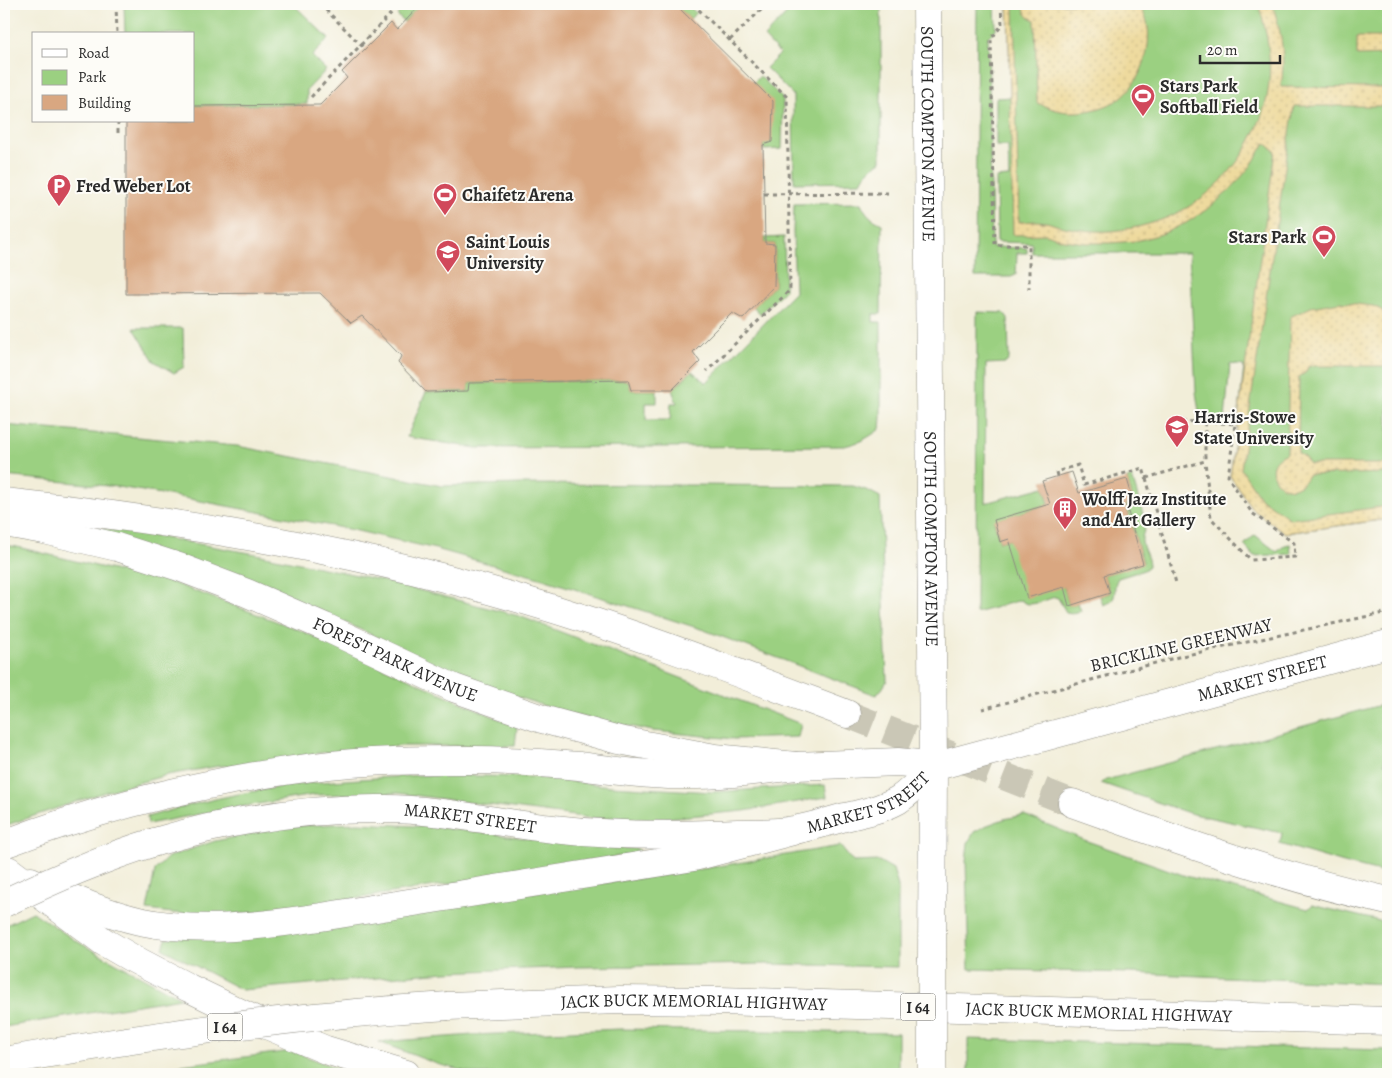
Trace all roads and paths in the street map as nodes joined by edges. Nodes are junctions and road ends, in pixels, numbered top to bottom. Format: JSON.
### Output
{"nodes":[{"id":1,"x":116,"y":4,"type":"edge"},
{"id":2,"x":320,"y":4,"type":"edge"},
{"id":3,"x":400,"y":4,"type":"edge"},
{"id":4,"x":693,"y":4,"type":"edge"},
{"id":5,"x":767,"y":4,"type":"edge"},
{"id":6,"x":926,"y":4,"type":"edge"},
{"id":7,"x":1001,"y":4,"type":"edge"},
{"id":8,"x":117,"y":32,"type":"edge"},
{"id":9,"x":730,"y":40,"type":"junction"},
{"id":10,"x":361,"y":44,"type":"junction"},
{"id":11,"x":366,"y":49,"type":"dead end"},
{"id":12,"x":312,"y":97,"type":"dead end"},
{"id":13,"x":118,"y":122,"type":"edge"},
{"id":14,"x":118,"y":135,"type":"dead end"},
{"id":15,"x":888,"y":193,"type":"dead end"},
{"id":16,"x":764,"y":194,"type":"dead end"},
{"id":17,"x":789,"y":194,"type":"junction"},
{"id":18,"x":1029,"y":289,"type":"dead end"},
{"id":19,"x":707,"y":370,"type":"dead end"},
{"id":20,"x":1172,"y":421,"type":"dead end"},
{"id":21,"x":1205,"y":422,"type":"junction"},
{"id":22,"x":1205,"y":461,"type":"junction"},
{"id":23,"x":1057,"y":476,"type":"dead end"},
{"id":24,"x":1146,"y":478,"type":"junction"},
{"id":25,"x":4,"y":502,"type":"edge"},
{"id":26,"x":4,"y":523,"type":"edge"},
{"id":27,"x":1176,"y":583,"type":"dead end"},
{"id":28,"x":1388,"y":612,"type":"edge"},
{"id":29,"x":1388,"y":644,"type":"edge"},
{"id":30,"x":982,"y":709,"type":"dead end"},
{"id":31,"x":847,"y":714,"type":"tunnel mouth"},
{"id":32,"x":796,"y":766,"type":"junction"},
{"id":33,"x":933,"y":767,"type":"junction"},
{"id":34,"x":1072,"y":803,"type":"tunnel mouth"},
{"id":35,"x":793,"y":831,"type":"junction"},
{"id":36,"x":5,"y":860,"type":"edge"},
{"id":37,"x":1388,"y":901,"type":"edge"},
{"id":38,"x":4,"y":903,"type":"edge"},
{"id":39,"x":1388,"y":1021,"type":"edge"},
{"id":40,"x":4,"y":1061,"type":"edge"},
{"id":41,"x":406,"y":1074,"type":"edge"},
{"id":42,"x":932,"y":1074,"type":"edge"}],
"edges":[{"from":1,"to":8,"type":"path"},
{"from":2,"to":10,"type":"path"},
{"from":3,"to":10,"type":"path"},
{"from":4,"to":9,"type":"path"},
{"from":5,"to":9,"type":"path"},
{"from":6,"to":33,"type":"main road","name":"SOUTH COMPTON AVENUE"},
{"from":7,"to":18,"type":"path"},
{"from":9,"to":17,"type":"path"},
{"from":10,"to":11,"type":"path"},
{"from":10,"to":12,"type":"path"},
{"from":13,"to":14,"type":"path"},
{"from":15,"to":17,"type":"path"},
{"from":16,"to":17,"type":"path"},
{"from":17,"to":19,"type":"path"},
{"from":20,"to":21,"type":"path"},
{"from":21,"to":22,"type":"path"},
{"from":21,"to":22,"type":"path"},
{"from":22,"to":24,"type":"path"},
{"from":23,"to":24,"type":"path"},
{"from":24,"to":27,"type":"path"},
{"from":25,"to":31,"type":"main road"},
{"from":26,"to":32,"type":"main road","name":"FOREST PARK AVENUE"},
{"from":28,"to":30,"type":"path","name":"BRICKLINE GREENWAY"},
{"from":29,"to":33,"type":"main road","name":"MARKET STREET"},
{"from":32,"to":33,"type":"main road","name":"MARKET STREET"},
{"from":32,"to":36,"type":"main road"},
{"from":33,"to":35,"type":"main road","name":"MARKET STREET"},
{"from":33,"to":42,"type":"main road","name":"SOUTH COMPTON AVENUE","bridge":true},
{"from":34,"to":37,"type":"main road"},
{"from":35,"to":36,"type":"main road"},
{"from":35,"to":38,"type":"main road","name":"MARKET STREET","bridge":true},
{"from":36,"to":41,"type":"main road"},
{"from":39,"to":40,"type":"main road","name":"JACK BUCK MEMORIAL HIGHWAY","number":"I 64","bridge":true}]}
